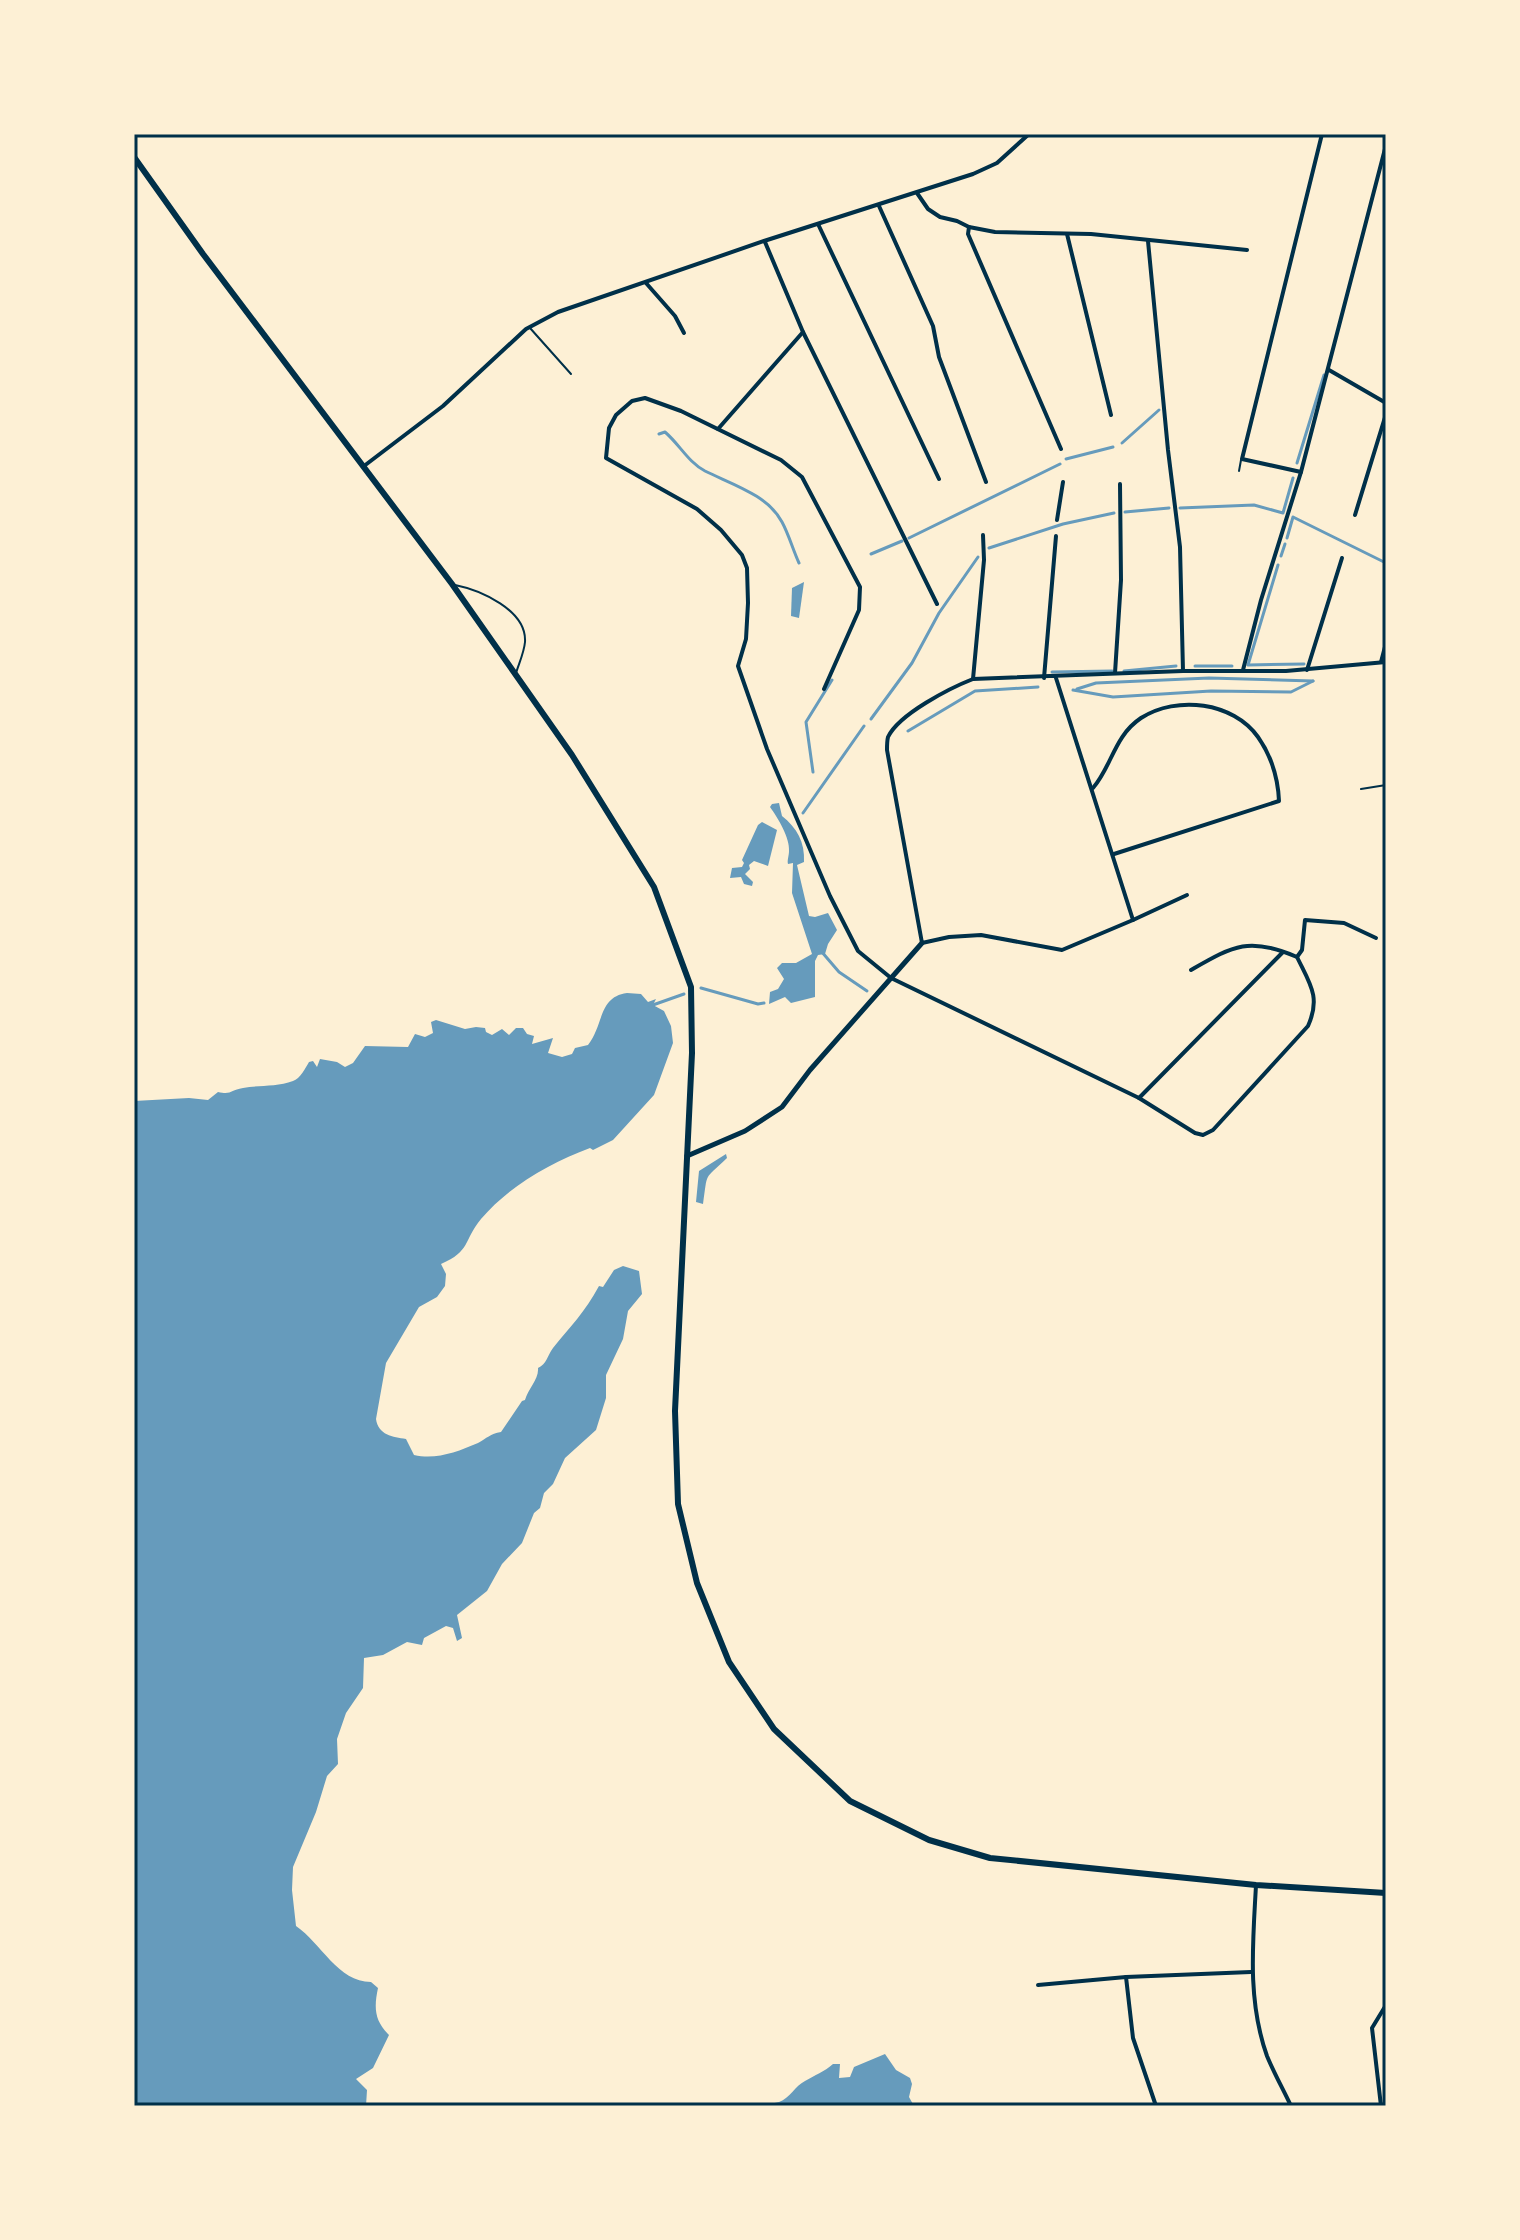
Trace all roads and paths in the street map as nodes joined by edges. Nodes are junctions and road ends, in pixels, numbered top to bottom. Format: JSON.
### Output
{"nodes":[{"id":1,"x":1029,"y":134,"type":"edge"},
{"id":2,"x":1322,"y":134,"type":"edge"},
{"id":3,"x":1386,"y":145,"type":"edge"},
{"id":4,"x":134,"y":157,"type":"edge"},
{"id":5,"x":917,"y":193,"type":"junction"},
{"id":6,"x":879,"y":206,"type":"junction"},
{"id":7,"x":818,"y":224,"type":"junction"},
{"id":8,"x":969,"y":227,"type":"junction"},
{"id":9,"x":1067,"y":234,"type":"junction"},
{"id":10,"x":764,"y":241,"type":"junction"},
{"id":11,"x":1148,"y":241,"type":"junction"},
{"id":12,"x":1247,"y":250,"type":"dead end"},
{"id":13,"x":646,"y":283,"type":"junction"},
{"id":14,"x":529,"y":327,"type":"junction"},
{"id":15,"x":803,"y":332,"type":"junction"},
{"id":16,"x":684,"y":333,"type":"dead end"},
{"id":17,"x":1329,"y":370,"type":"junction"},
{"id":18,"x":571,"y":374,"type":"dead end"},
{"id":19,"x":1386,"y":403,"type":"edge"},
{"id":20,"x":1386,"y":414,"type":"edge"},
{"id":21,"x":1111,"y":415,"type":"dead end"},
{"id":22,"x":718,"y":429,"type":"junction"},
{"id":23,"x":1061,"y":449,"type":"dead end"},
{"id":24,"x":1242,"y":459,"type":"junction"},
{"id":25,"x":364,"y":466,"type":"junction"},
{"id":26,"x":1239,"y":471,"type":"dead end"},
{"id":27,"x":1301,"y":472,"type":"junction"},
{"id":28,"x":939,"y":479,"type":"dead end"},
{"id":29,"x":986,"y":482,"type":"dead end"},
{"id":30,"x":1063,"y":482,"type":"dead end"},
{"id":31,"x":1120,"y":484,"type":"dead end"},
{"id":32,"x":1355,"y":515,"type":"dead end"},
{"id":33,"x":1057,"y":520,"type":"dead end"},
{"id":34,"x":983,"y":535,"type":"dead end"},
{"id":35,"x":1056,"y":536,"type":"dead end"},
{"id":36,"x":1342,"y":558,"type":"dead end"},
{"id":37,"x":452,"y":584,"type":"junction"},
{"id":38,"x":937,"y":604,"type":"dead end"},
{"id":39,"x":1386,"y":643,"type":"edge"},
{"id":40,"x":1384,"y":662,"type":"edge"},
{"id":41,"x":1243,"y":670,"type":"junction"},
{"id":42,"x":1307,"y":670,"type":"junction"},
{"id":43,"x":1183,"y":671,"type":"junction"},
{"id":44,"x":1115,"y":673,"type":"junction"},
{"id":45,"x":516,"y":674,"type":"junction"},
{"id":46,"x":1044,"y":678,"type":"junction"},
{"id":47,"x":1056,"y":678,"type":"junction"},
{"id":48,"x":973,"y":679,"type":"junction"},
{"id":49,"x":824,"y":689,"type":"dead end"},
{"id":50,"x":1386,"y":785,"type":"edge"},
{"id":51,"x":1093,"y":788,"type":"junction"},
{"id":52,"x":1361,"y":789,"type":"dead end"},
{"id":53,"x":1114,"y":854,"type":"junction"},
{"id":54,"x":1187,"y":895,"type":"dead end"},
{"id":55,"x":1133,"y":920,"type":"junction"},
{"id":56,"x":1376,"y":938,"type":"dead end"},
{"id":57,"x":922,"y":943,"type":"junction"},
{"id":58,"x":1283,"y":952,"type":"junction"},
{"id":59,"x":1297,"y":957,"type":"junction"},
{"id":60,"x":1191,"y":970,"type":"dead end"},
{"id":61,"x":891,"y":978,"type":"junction"},
{"id":62,"x":1139,"y":1098,"type":"junction"},
{"id":63,"x":687,"y":1156,"type":"junction"},
{"id":64,"x":1256,"y":1885,"type":"junction"},
{"id":65,"x":1386,"y":1893,"type":"edge"},
{"id":66,"x":1251,"y":1972,"type":"junction"},
{"id":67,"x":1126,"y":1977,"type":"junction"},
{"id":68,"x":1038,"y":1985,"type":"dead end"},
{"id":69,"x":1386,"y":2005,"type":"edge"},
{"id":70,"x":1156,"y":2106,"type":"edge"},
{"id":71,"x":1291,"y":2106,"type":"edge"},
{"id":72,"x":1381,"y":2106,"type":"edge"}],
"edges":[{"from":1,"to":5,"type":"street"},
{"from":2,"to":24,"type":"street"},
{"from":3,"to":17,"type":"street"},
{"from":4,"to":25,"type":"main road"},
{"from":5,"to":6,"type":"street"},
{"from":5,"to":8,"type":"street"},
{"from":6,"to":7,"type":"street"},
{"from":6,"to":29,"type":"street"},
{"from":7,"to":10,"type":"street"},
{"from":7,"to":28,"type":"street"},
{"from":8,"to":9,"type":"street"},
{"from":8,"to":23,"type":"street"},
{"from":9,"to":11,"type":"street"},
{"from":9,"to":21,"type":"street"},
{"from":10,"to":13,"type":"street"},
{"from":10,"to":15,"type":"street"},
{"from":11,"to":12,"type":"street"},
{"from":11,"to":43,"type":"street"},
{"from":13,"to":14,"type":"street"},
{"from":13,"to":16,"type":"street"},
{"from":14,"to":18,"type":"lane"},
{"from":14,"to":25,"type":"street"},
{"from":15,"to":22,"type":"street"},
{"from":15,"to":38,"type":"street"},
{"from":17,"to":19,"type":"street"},
{"from":17,"to":27,"type":"street"},
{"from":20,"to":32,"type":"street"},
{"from":22,"to":49,"type":"street"},
{"from":22,"to":61,"type":"street"},
{"from":24,"to":26,"type":"lane"},
{"from":24,"to":27,"type":"street"},
{"from":25,"to":37,"type":"main road"},
{"from":27,"to":41,"type":"street"},
{"from":30,"to":33,"type":"street"},
{"from":31,"to":44,"type":"street"},
{"from":34,"to":48,"type":"street"},
{"from":35,"to":46,"type":"street"},
{"from":36,"to":42,"type":"street"},
{"from":37,"to":45,"type":"main road"},
{"from":37,"to":45,"type":"lane"},
{"from":39,"to":40,"type":"street"},
{"from":40,"to":42,"type":"street"},
{"from":41,"to":42,"type":"street"},
{"from":41,"to":43,"type":"street"},
{"from":43,"to":44,"type":"street"},
{"from":44,"to":47,"type":"street"},
{"from":45,"to":63,"type":"main road"},
{"from":46,"to":47,"type":"street"},
{"from":46,"to":48,"type":"street"},
{"from":47,"to":51,"type":"street"},
{"from":48,"to":57,"type":"street"},
{"from":50,"to":52,"type":"path"},
{"from":51,"to":53,"type":"street"},
{"from":51,"to":53,"type":"street"},
{"from":53,"to":55,"type":"street"},
{"from":54,"to":55,"type":"street"},
{"from":55,"to":57,"type":"street"},
{"from":56,"to":59,"type":"street"},
{"from":57,"to":61,"type":"street"},
{"from":58,"to":59,"type":"street"},
{"from":58,"to":60,"type":"street"},
{"from":58,"to":62,"type":"street"},
{"from":59,"to":62,"type":"street"},
{"from":61,"to":62,"type":"street"},
{"from":61,"to":63,"type":"street"},
{"from":63,"to":64,"type":"main road"},
{"from":64,"to":65,"type":"main road"},
{"from":64,"to":66,"type":"street"},
{"from":66,"to":67,"type":"street"},
{"from":66,"to":71,"type":"street"},
{"from":67,"to":68,"type":"street"},
{"from":67,"to":70,"type":"street"},
{"from":69,"to":72,"type":"street"}]}
